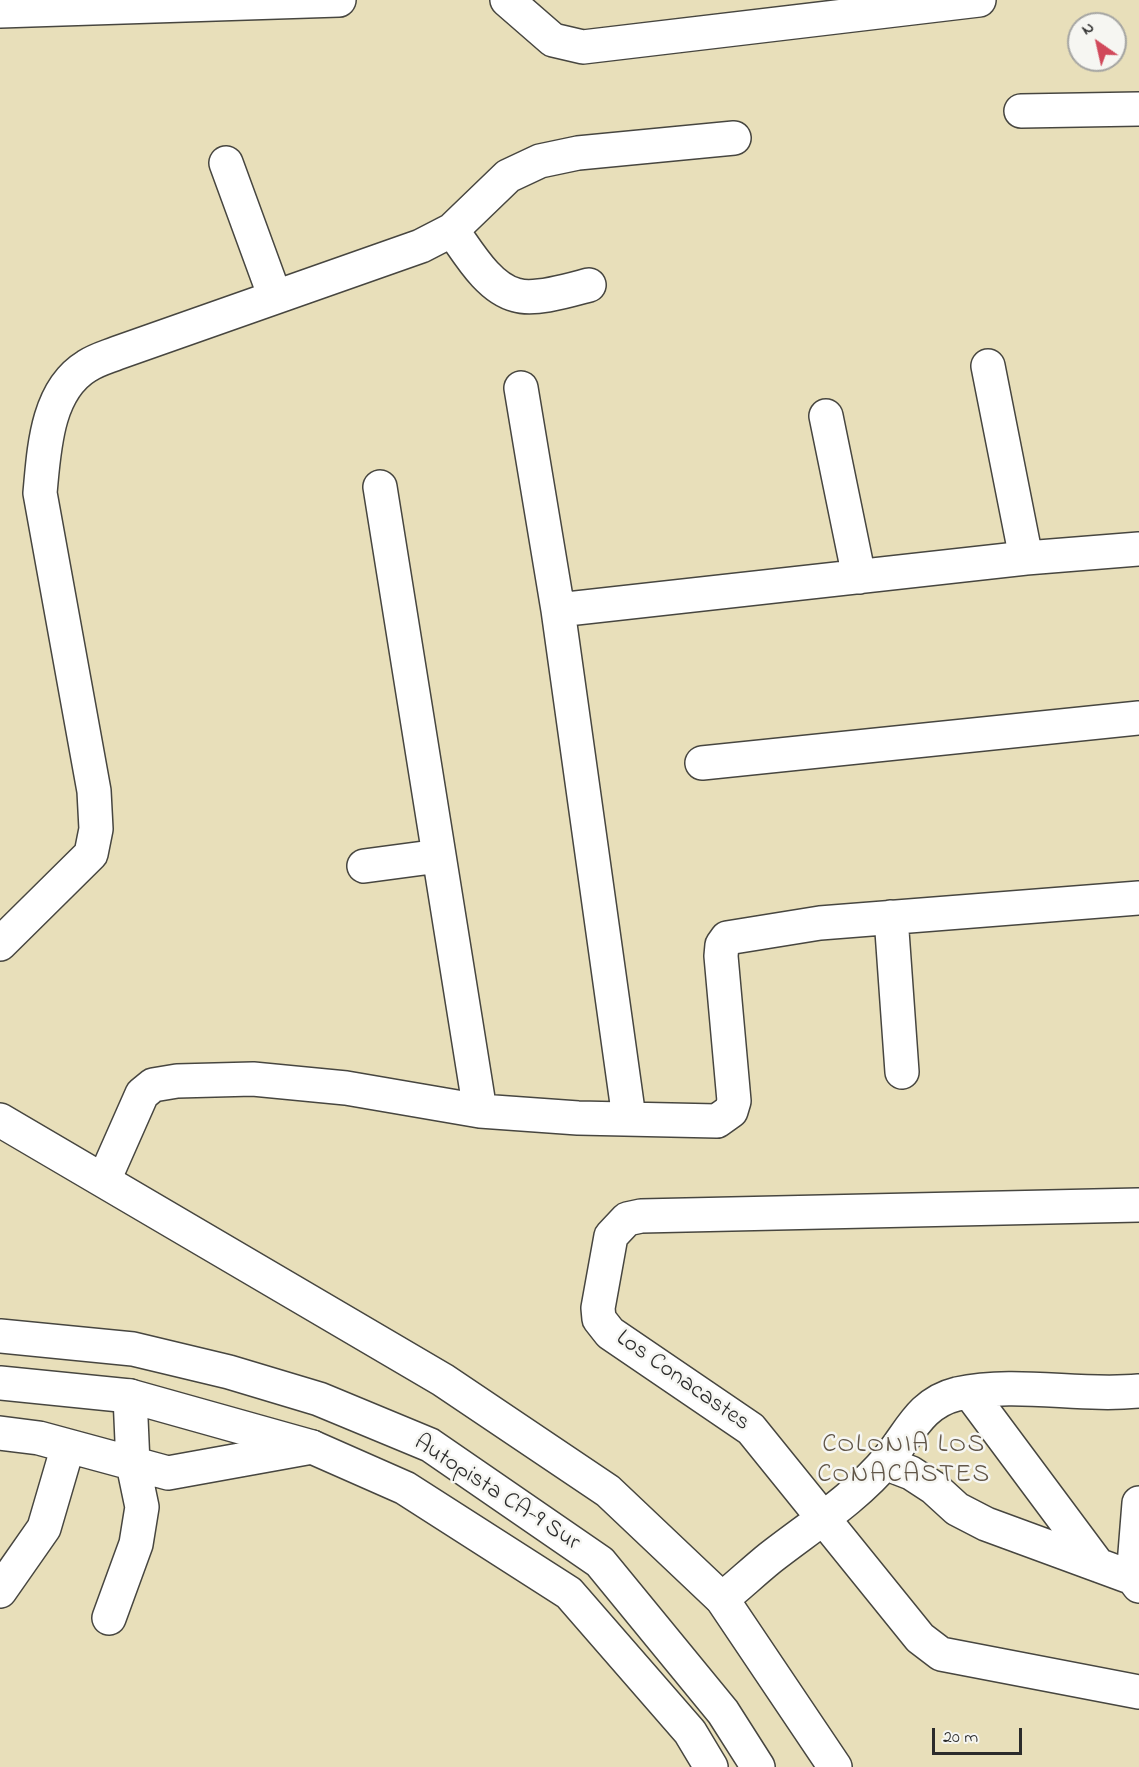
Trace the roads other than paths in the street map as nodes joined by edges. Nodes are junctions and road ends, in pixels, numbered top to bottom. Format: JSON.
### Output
{"nodes":[{"id":1,"x":339,"y":0,"type":"edge"},
{"id":2,"x":507,"y":0,"type":"edge"},
{"id":3,"x":978,"y":0,"type":"edge"},
{"id":4,"x":0,"y":11,"type":"edge"},
{"id":5,"x":1139,"y":109,"type":"edge"},
{"id":6,"x":1021,"y":111,"type":"dead end"},
{"id":7,"x":734,"y":138,"type":"dead end"},
{"id":8,"x":226,"y":163,"type":"dead end"},
{"id":9,"x":452,"y":230,"type":"junction"},
{"id":10,"x":589,"y":285,"type":"dead end"},
{"id":11,"x":275,"y":297,"type":"junction"},
{"id":12,"x":988,"y":366,"type":"dead end"},
{"id":13,"x":520,"y":388,"type":"dead end"},
{"id":14,"x":826,"y":416,"type":"dead end"},
{"id":15,"x":380,"y":487,"type":"dead end"},
{"id":16,"x":1139,"y":549,"type":"edge"},
{"id":17,"x":1026,"y":558,"type":"junction"},
{"id":18,"x":859,"y":577,"type":"junction"},
{"id":19,"x":558,"y":610,"type":"junction"},
{"id":20,"x":1139,"y":718,"type":"edge"},
{"id":21,"x":702,"y":763,"type":"dead end"},
{"id":22,"x":439,"y":856,"type":"junction"},
{"id":23,"x":364,"y":866,"type":"dead end"},
{"id":24,"x":1139,"y":898,"type":"edge"},
{"id":25,"x":891,"y":917,"type":"junction"},
{"id":26,"x":0,"y":944,"type":"edge"},
{"id":27,"x":902,"y":1072,"type":"dead end"},
{"id":28,"x":480,"y":1111,"type":"junction"},
{"id":29,"x":629,"y":1118,"type":"junction"},
{"id":30,"x":0,"y":1120,"type":"edge"},
{"id":31,"x":104,"y":1180,"type":"junction"},
{"id":32,"x":1139,"y":1205,"type":"edge"},
{"id":33,"x":0,"y":1336,"type":"edge"},
{"id":34,"x":0,"y":1383,"type":"edge"},
{"id":35,"x":1139,"y":1391,"type":"edge"},
{"id":36,"x":970,"y":1393,"type":"junction"},
{"id":37,"x":130,"y":1396,"type":"junction"},
{"id":38,"x":0,"y":1433,"type":"edge"},
{"id":39,"x":68,"y":1446,"type":"junction"},
{"id":40,"x":312,"y":1447,"type":"junction"},
{"id":41,"x":885,"y":1463,"type":"junction"},
{"id":42,"x":133,"y":1464,"type":"junction"},
{"id":43,"x":1139,"y":1503,"type":"edge"},
{"id":44,"x":825,"y":1518,"type":"junction"},
{"id":45,"x":1098,"y":1565,"type":"junction"},
{"id":46,"x":1136,"y":1582,"type":"edge"},
{"id":47,"x":0,"y":1591,"type":"edge"},
{"id":48,"x":722,"y":1599,"type":"junction"},
{"id":49,"x":109,"y":1618,"type":"dead end"},
{"id":50,"x":1139,"y":1692,"type":"edge"},
{"id":51,"x":711,"y":1767,"type":"edge"},
{"id":52,"x":758,"y":1767,"type":"edge"},
{"id":53,"x":835,"y":1767,"type":"edge"}],
"edges":[{"from":1,"to":4,"type":"main road"},
{"from":2,"to":3,"type":"main road"},
{"from":5,"to":6,"type":"main road"},
{"from":7,"to":9,"type":"main road"},
{"from":8,"to":11,"type":"main road"},
{"from":9,"to":10,"type":"main road"},
{"from":9,"to":11,"type":"main road"},
{"from":11,"to":26,"type":"main road"},
{"from":12,"to":17,"type":"main road"},
{"from":13,"to":19,"type":"main road"},
{"from":14,"to":18,"type":"main road"},
{"from":15,"to":22,"type":"main road"},
{"from":16,"to":17,"type":"main road"},
{"from":17,"to":18,"type":"main road"},
{"from":18,"to":19,"type":"main road"},
{"from":19,"to":29,"type":"main road"},
{"from":20,"to":21,"type":"main road"},
{"from":22,"to":23,"type":"main road"},
{"from":22,"to":28,"type":"main road"},
{"from":24,"to":25,"type":"main road"},
{"from":25,"to":27,"type":"main road"},
{"from":25,"to":29,"type":"main road"},
{"from":28,"to":29,"type":"main road"},
{"from":28,"to":31,"type":"main road"},
{"from":30,"to":31,"type":"main road"},
{"from":31,"to":48,"type":"main road"},
{"from":32,"to":44,"type":"main road","name":"Los Conacastes"},
{"from":33,"to":52,"type":"main road","name":"Autopista CA-9 Sur"},
{"from":34,"to":37,"type":"main road","name":"Autopista CA-9 Sur"},
{"from":35,"to":36,"type":"main road"},
{"from":36,"to":41,"type":"main road"},
{"from":36,"to":45,"type":"main road"},
{"from":37,"to":40,"type":"main road","name":"Autopista CA-9 Sur"},
{"from":37,"to":42,"type":"main road"},
{"from":38,"to":39,"type":"main road"},
{"from":39,"to":42,"type":"main road"},
{"from":39,"to":47,"type":"main road"},
{"from":40,"to":42,"type":"main road"},
{"from":40,"to":51,"type":"main road","name":"Autopista CA-9 Sur"},
{"from":41,"to":44,"type":"main road"},
{"from":41,"to":45,"type":"main road"},
{"from":42,"to":49,"type":"main road"},
{"from":43,"to":46,"type":"main road"},
{"from":44,"to":48,"type":"main road"},
{"from":44,"to":50,"type":"main road","name":"Los Conacastes"},
{"from":45,"to":46,"type":"main road"},
{"from":48,"to":53,"type":"main road"}]}
